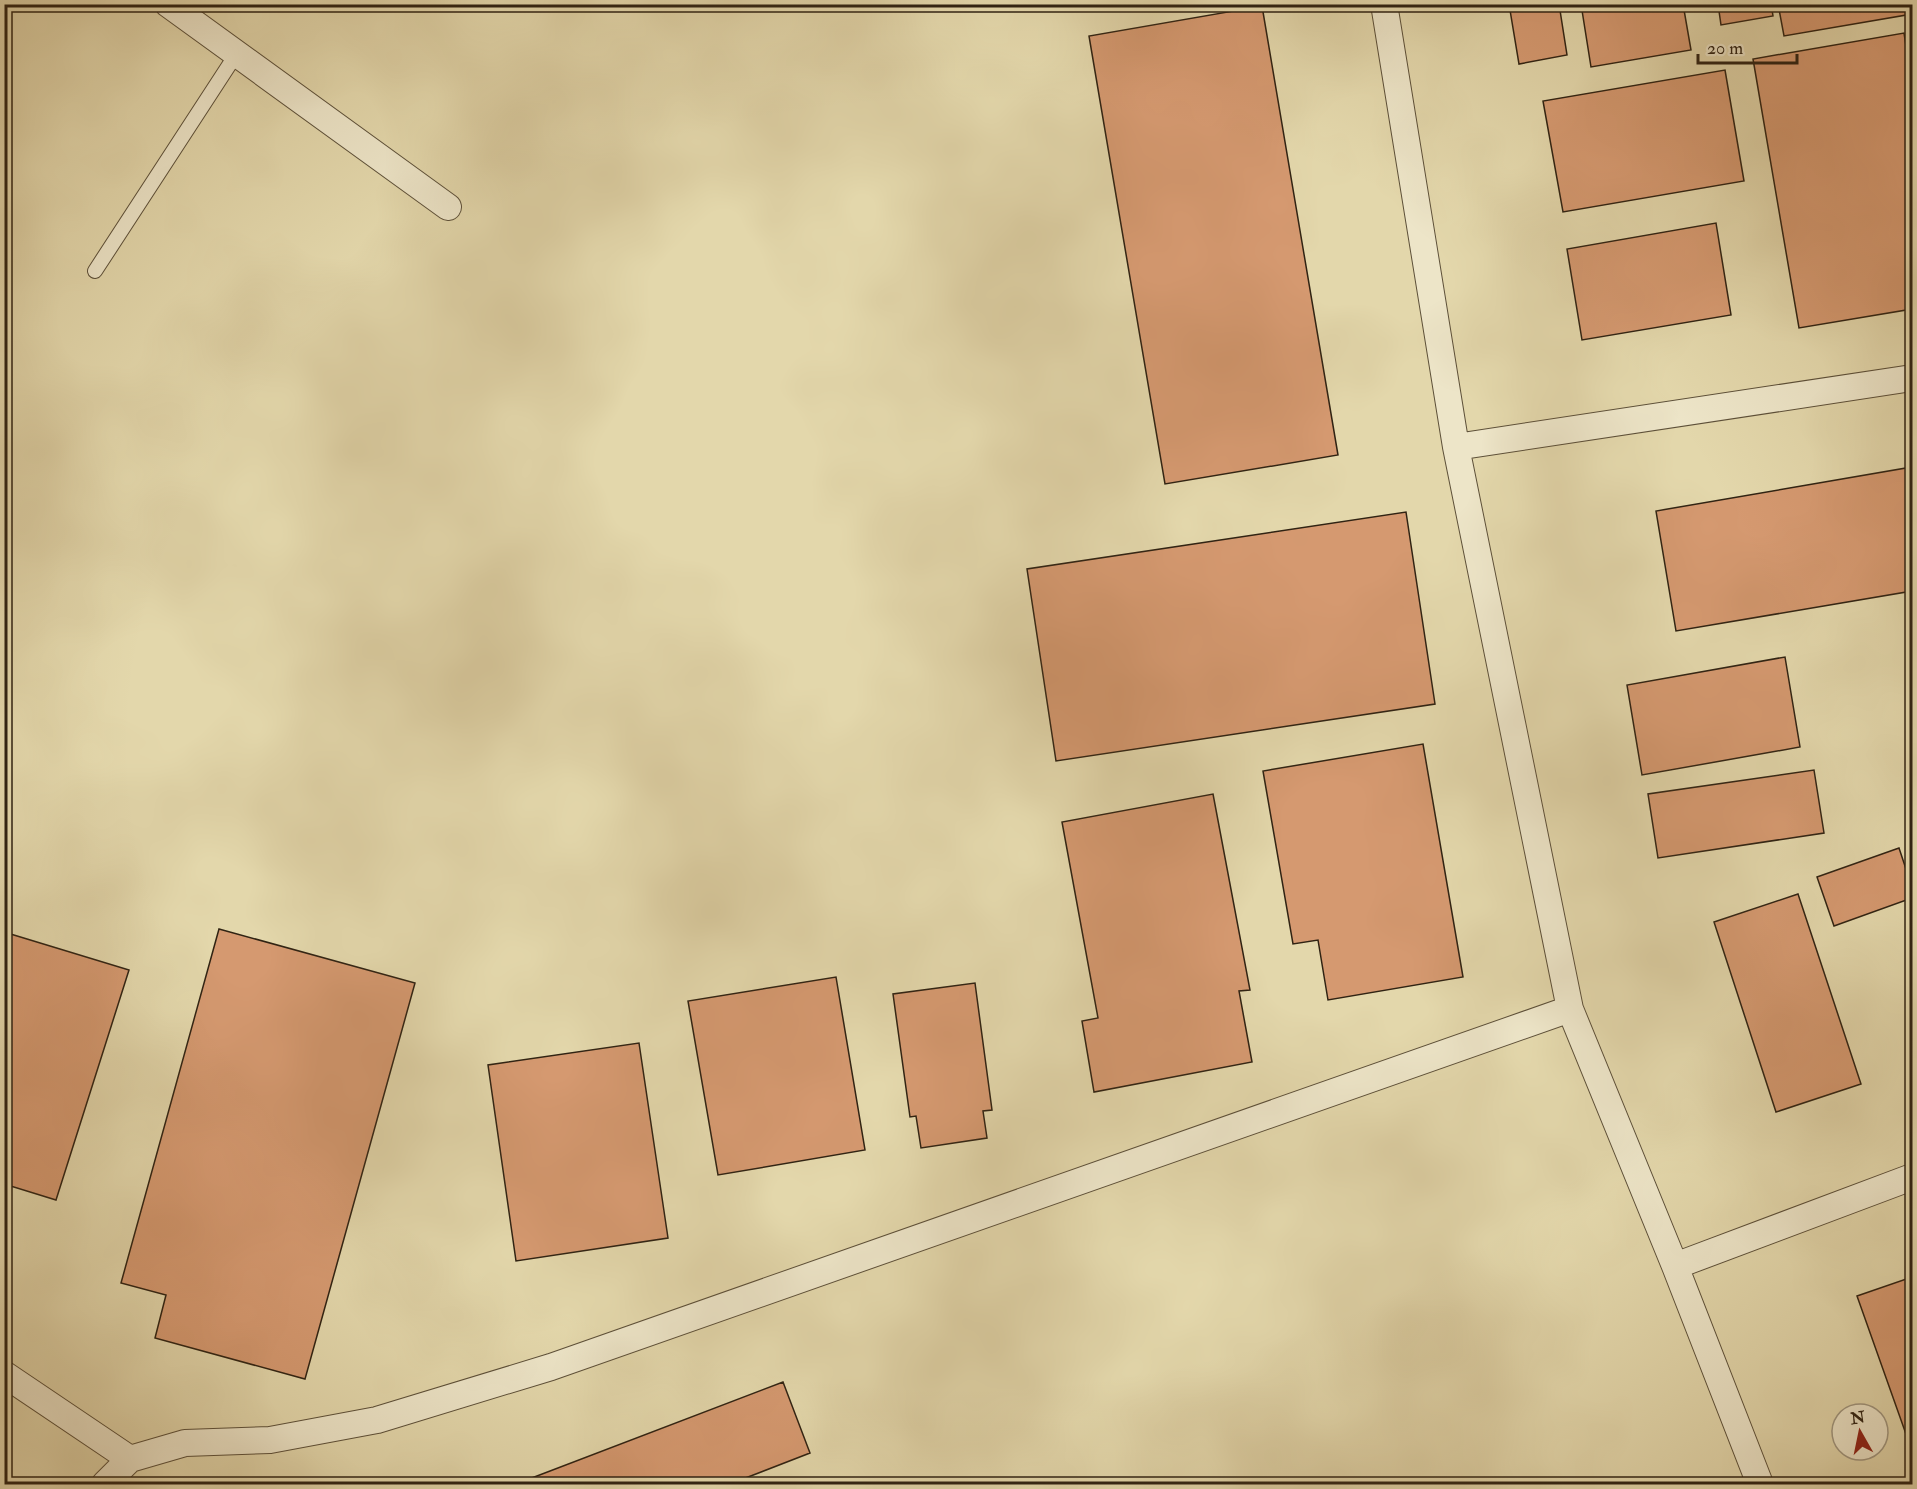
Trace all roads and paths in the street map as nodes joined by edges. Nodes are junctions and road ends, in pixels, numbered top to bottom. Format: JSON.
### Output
{"nodes":[{"id":1,"x":168,"y":4,"type":"edge"},
{"id":2,"x":1384,"y":4,"type":"edge"},
{"id":3,"x":237,"y":53,"type":"junction"},
{"id":4,"x":448,"y":207,"type":"dead end"},
{"id":5,"x":95,"y":271,"type":"dead end"},
{"id":6,"x":1912,"y":378,"type":"edge"},
{"id":7,"x":1456,"y":447,"type":"junction"},
{"id":8,"x":1570,"y":1009,"type":"junction"},
{"id":9,"x":1912,"y":1177,"type":"edge"},
{"id":10,"x":1675,"y":1266,"type":"junction"},
{"id":11,"x":4,"y":1374,"type":"edge"},
{"id":12,"x":130,"y":1459,"type":"junction"},
{"id":13,"x":105,"y":1485,"type":"edge"},
{"id":14,"x":1760,"y":1485,"type":"edge"}],
"edges":[{"from":1,"to":3,"type":"street"},
{"from":2,"to":7,"type":"street"},
{"from":3,"to":4,"type":"street"},
{"from":3,"to":5,"type":"lane"},
{"from":6,"to":7,"type":"street"},
{"from":7,"to":8,"type":"street"},
{"from":8,"to":10,"type":"street"},
{"from":8,"to":12,"type":"street"},
{"from":9,"to":10,"type":"street"},
{"from":10,"to":14,"type":"street"},
{"from":11,"to":12,"type":"street"},
{"from":12,"to":13,"type":"street"}]}
